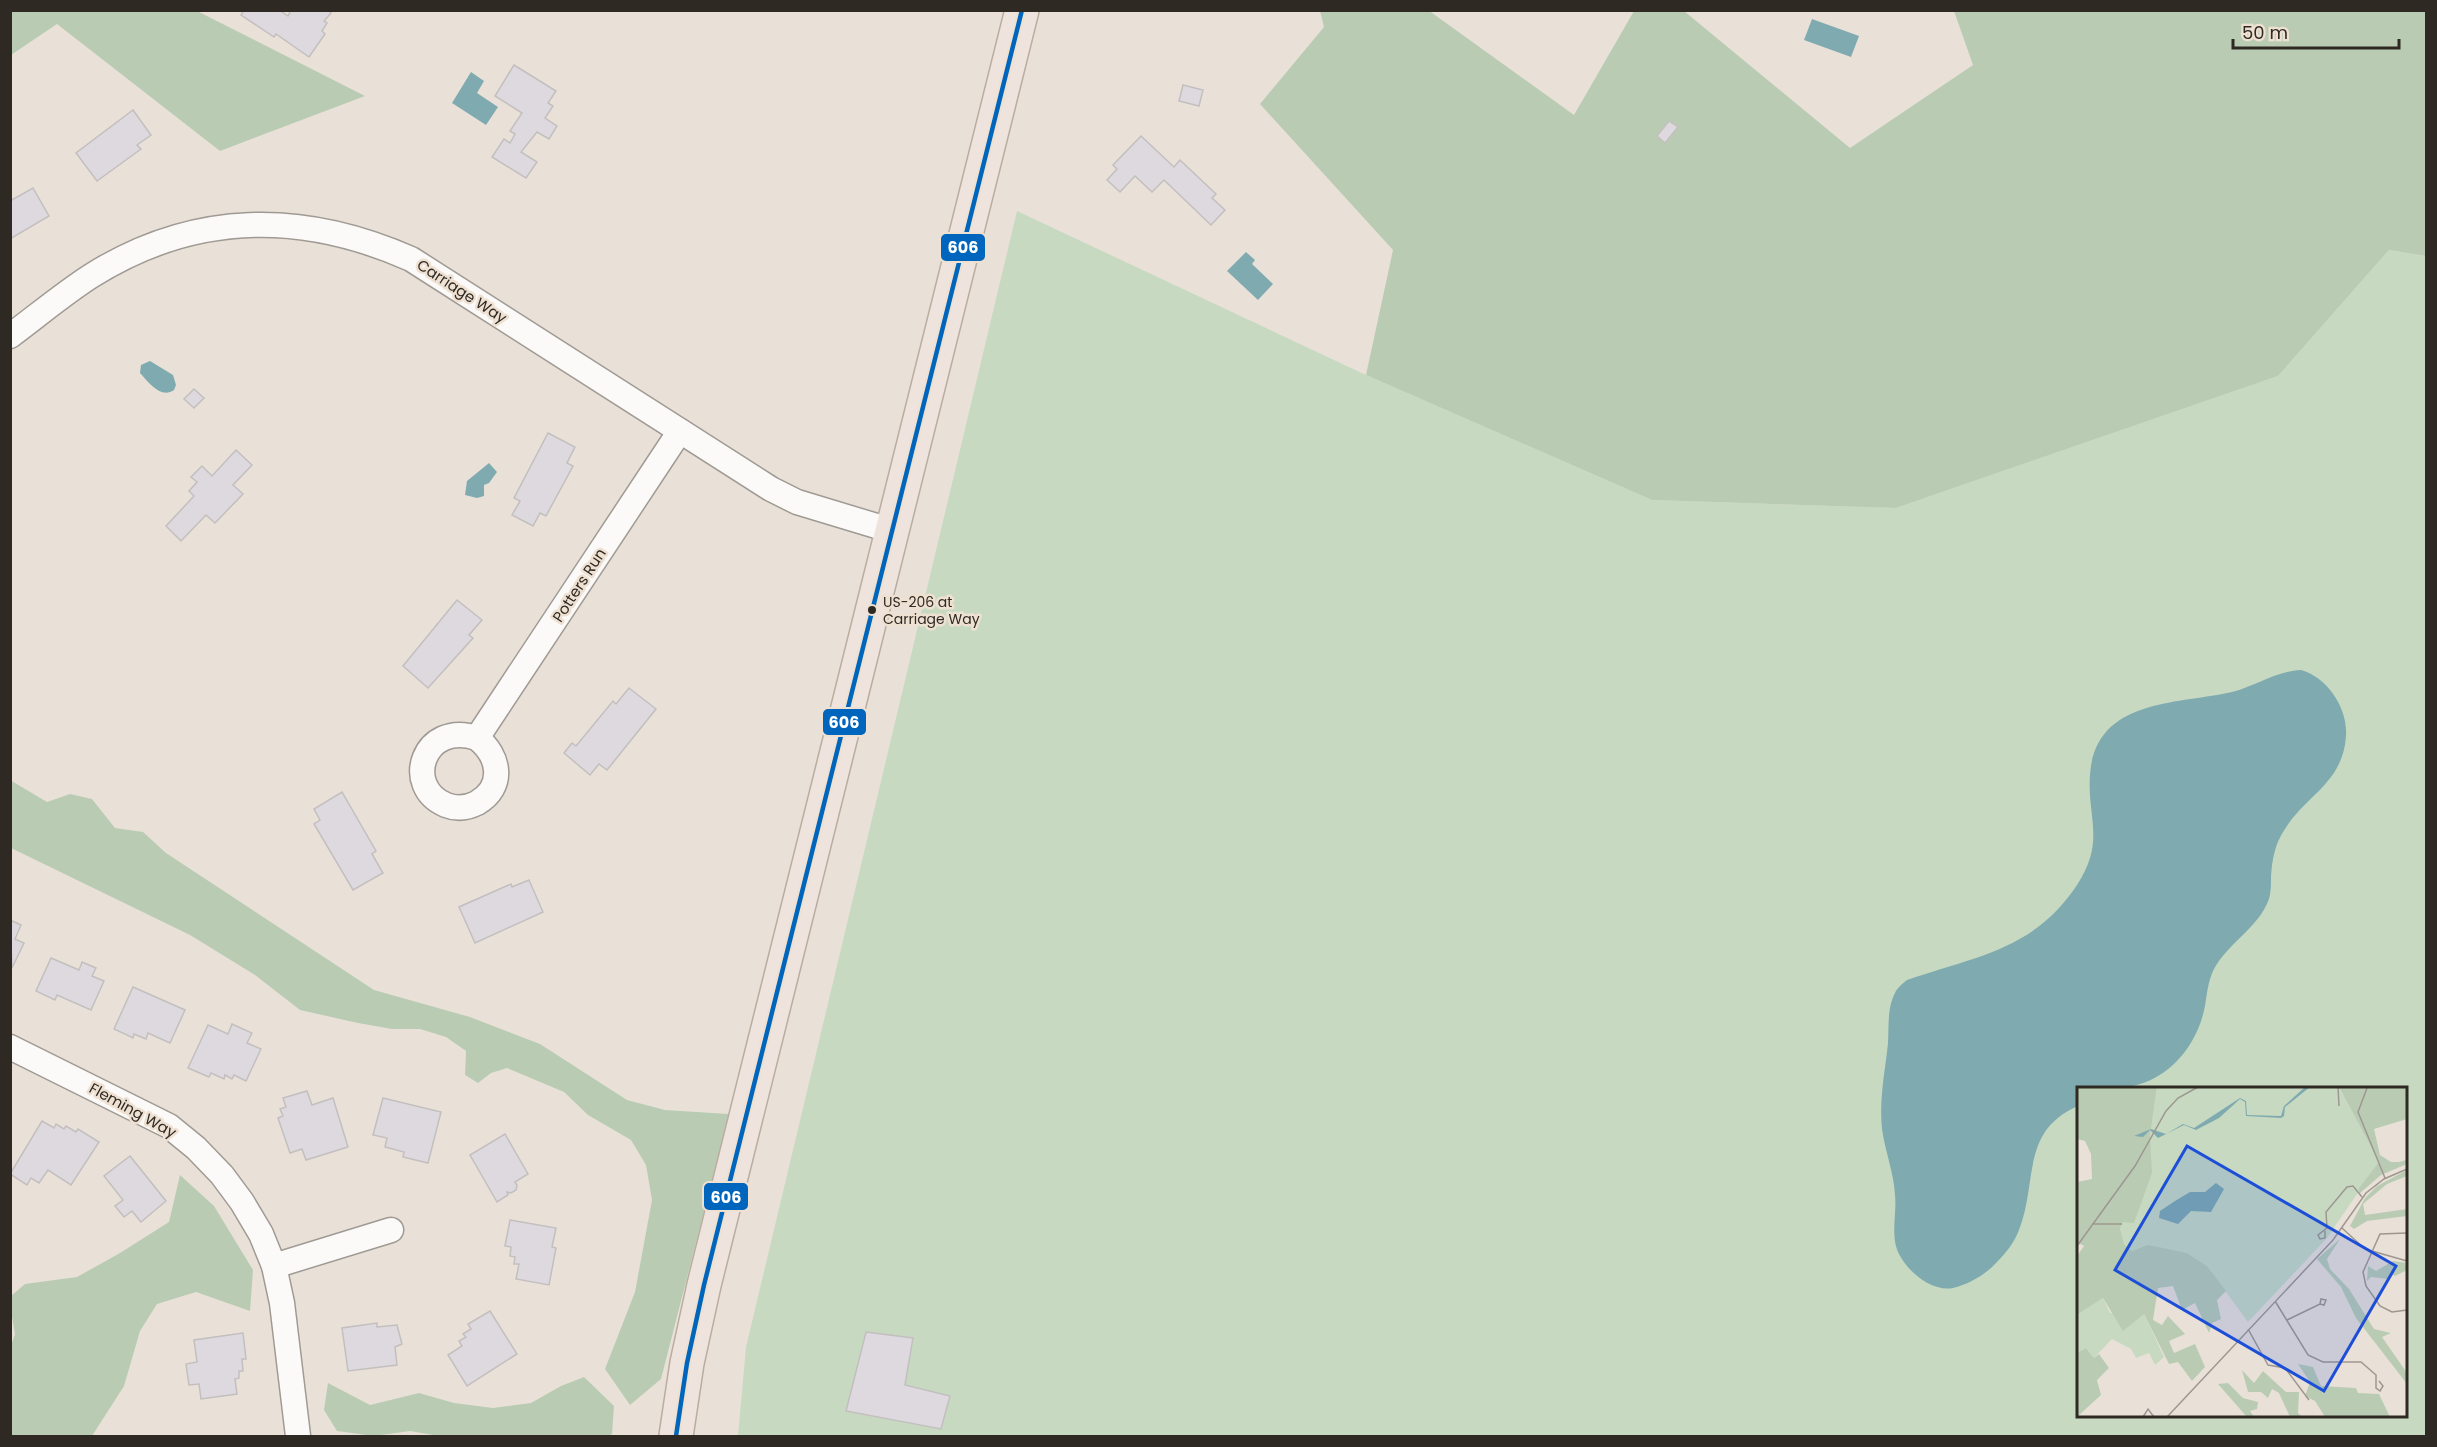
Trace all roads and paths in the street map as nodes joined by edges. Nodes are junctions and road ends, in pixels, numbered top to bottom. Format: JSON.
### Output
{"nodes":[{"id":1,"x":1022,"y":10,"type":"edge"},
{"id":2,"x":10,"y":336,"type":"edge"},
{"id":3,"x":680,"y":431,"type":"junction"},
{"id":4,"x":892,"y":531,"type":"junction"},
{"id":5,"x":477,"y":738,"type":"dead end"},
{"id":6,"x":10,"y":1047,"type":"edge"},
{"id":7,"x":391,"y":1230,"type":"dead end"},
{"id":8,"x":274,"y":1266,"type":"junction"},
{"id":9,"x":298,"y":1437,"type":"edge"},
{"id":10,"x":676,"y":1437,"type":"edge"}],
"edges":[{"from":1,"to":4,"type":"highway"},
{"from":2,"to":3,"type":"street","name":"Carriage Way"},
{"from":3,"to":4,"type":"street","name":"Carriage Way"},
{"from":3,"to":5,"type":"street","name":"Potters Run"},
{"from":4,"to":10,"type":"highway"},
{"from":6,"to":8,"type":"street","name":"Fleming Way"},
{"from":7,"to":8,"type":"street"},
{"from":8,"to":9,"type":"street","name":"Fleming Way"}]}
